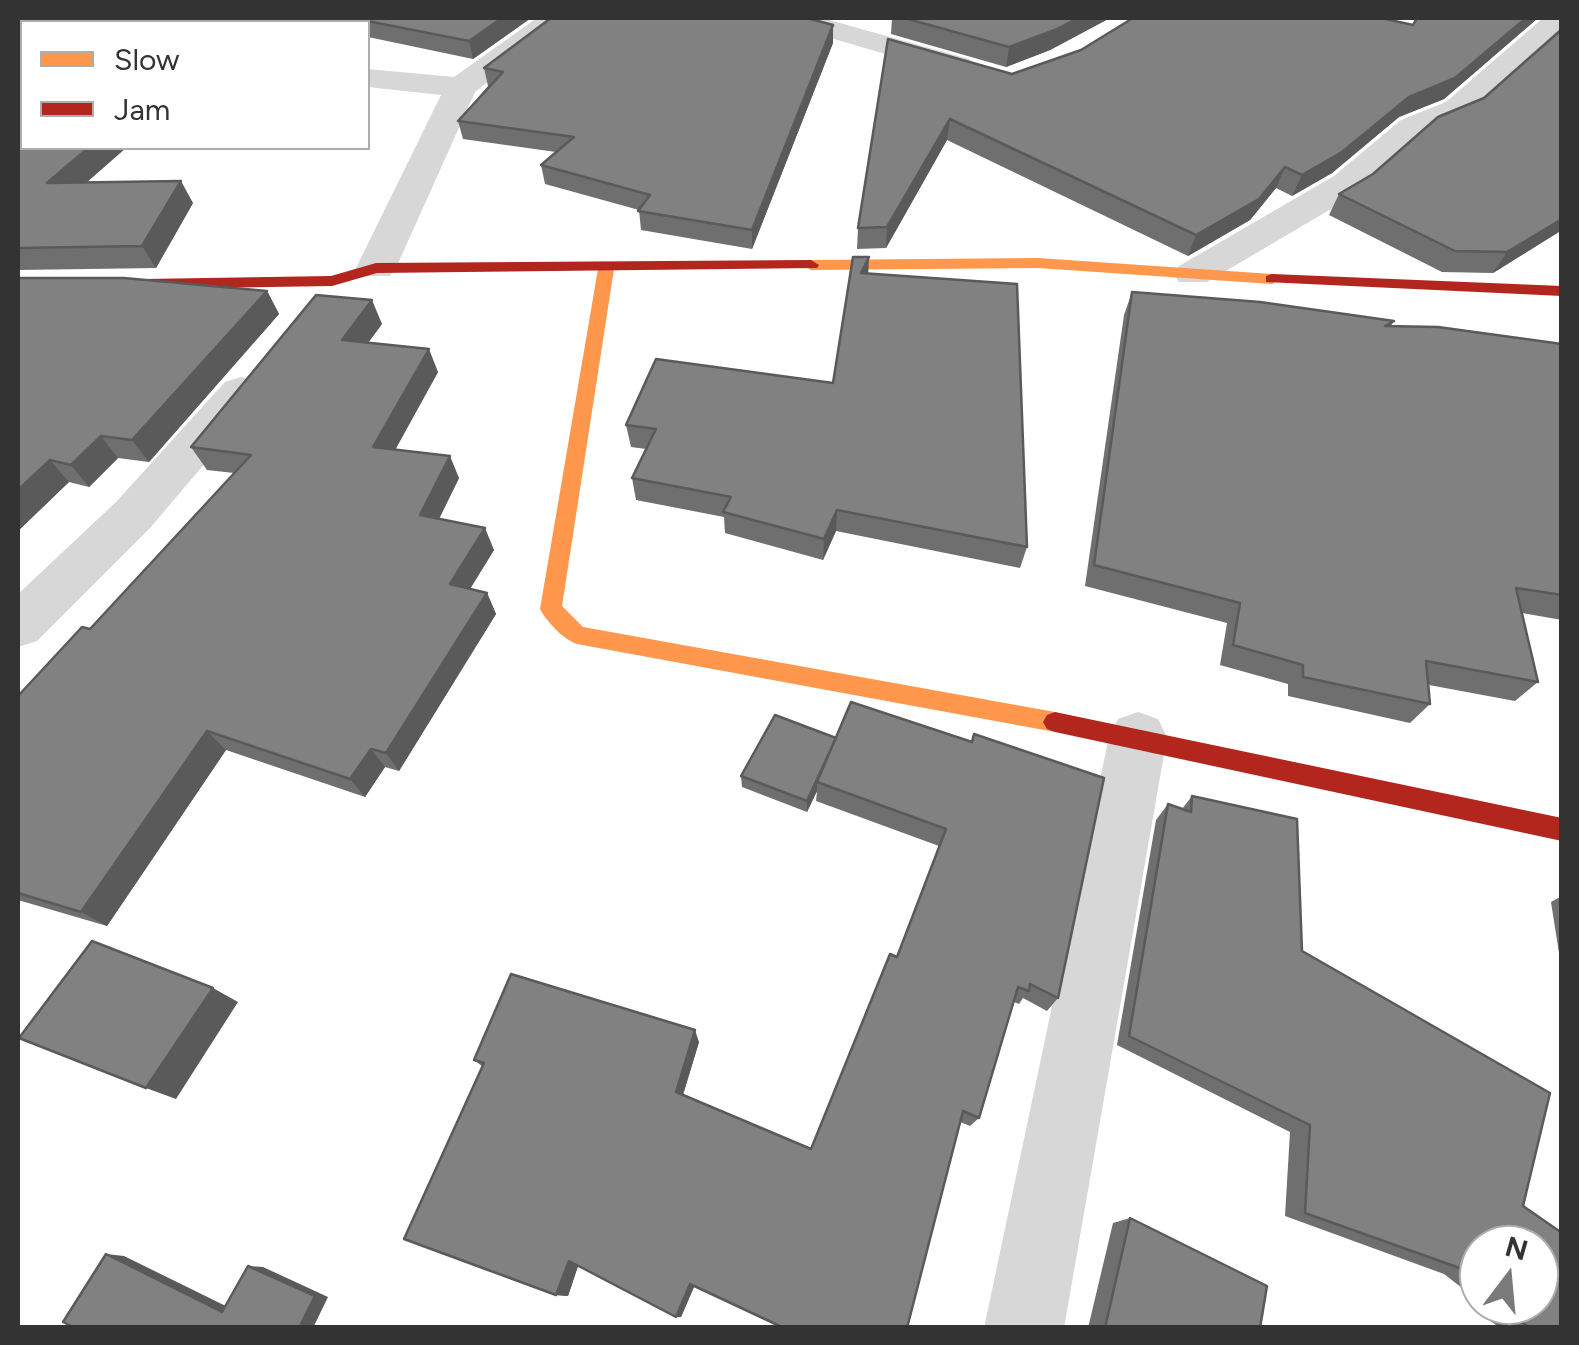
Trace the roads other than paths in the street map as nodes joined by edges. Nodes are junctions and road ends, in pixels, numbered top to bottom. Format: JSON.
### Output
{"nodes":[{"id":1,"x":555,"y":18,"type":"edge"},
{"id":2,"x":792,"y":18,"type":"edge"},
{"id":3,"x":1560,"y":18,"type":"edge"},
{"id":4,"x":990,"y":77,"type":"edge"},
{"id":5,"x":370,"y":78,"type":"edge"},
{"id":6,"x":461,"y":87,"type":"junction"},
{"id":7,"x":376,"y":268,"type":"junction"},
{"id":8,"x":606,"y":269,"type":"junction"},
{"id":9,"x":1193,"y":274,"type":"junction"},
{"id":10,"x":332,"y":282,"type":"junction"},
{"id":11,"x":18,"y":286,"type":"edge"},
{"id":12,"x":1562,"y":291,"type":"edge"},
{"id":13,"x":18,"y":626,"type":"edge"},
{"id":14,"x":1138,"y":737,"type":"junction"},
{"id":15,"x":1562,"y":830,"type":"edge"},
{"id":16,"x":1024,"y":1328,"type":"edge"}],
"edges":[{"from":1,"to":6,"type":"street"},
{"from":2,"to":4,"type":"street"},
{"from":3,"to":9,"type":"street"},
{"from":5,"to":6,"type":"street"},
{"from":6,"to":7,"type":"street"},
{"from":7,"to":8,"type":"street"},
{"from":7,"to":10,"type":"street"},
{"from":8,"to":9,"type":"street"},
{"from":8,"to":14,"type":"street"},
{"from":9,"to":12,"type":"street"},
{"from":10,"to":11,"type":"street"},
{"from":10,"to":13,"type":"street"},
{"from":14,"to":15,"type":"street"},
{"from":14,"to":16,"type":"street"}]}
